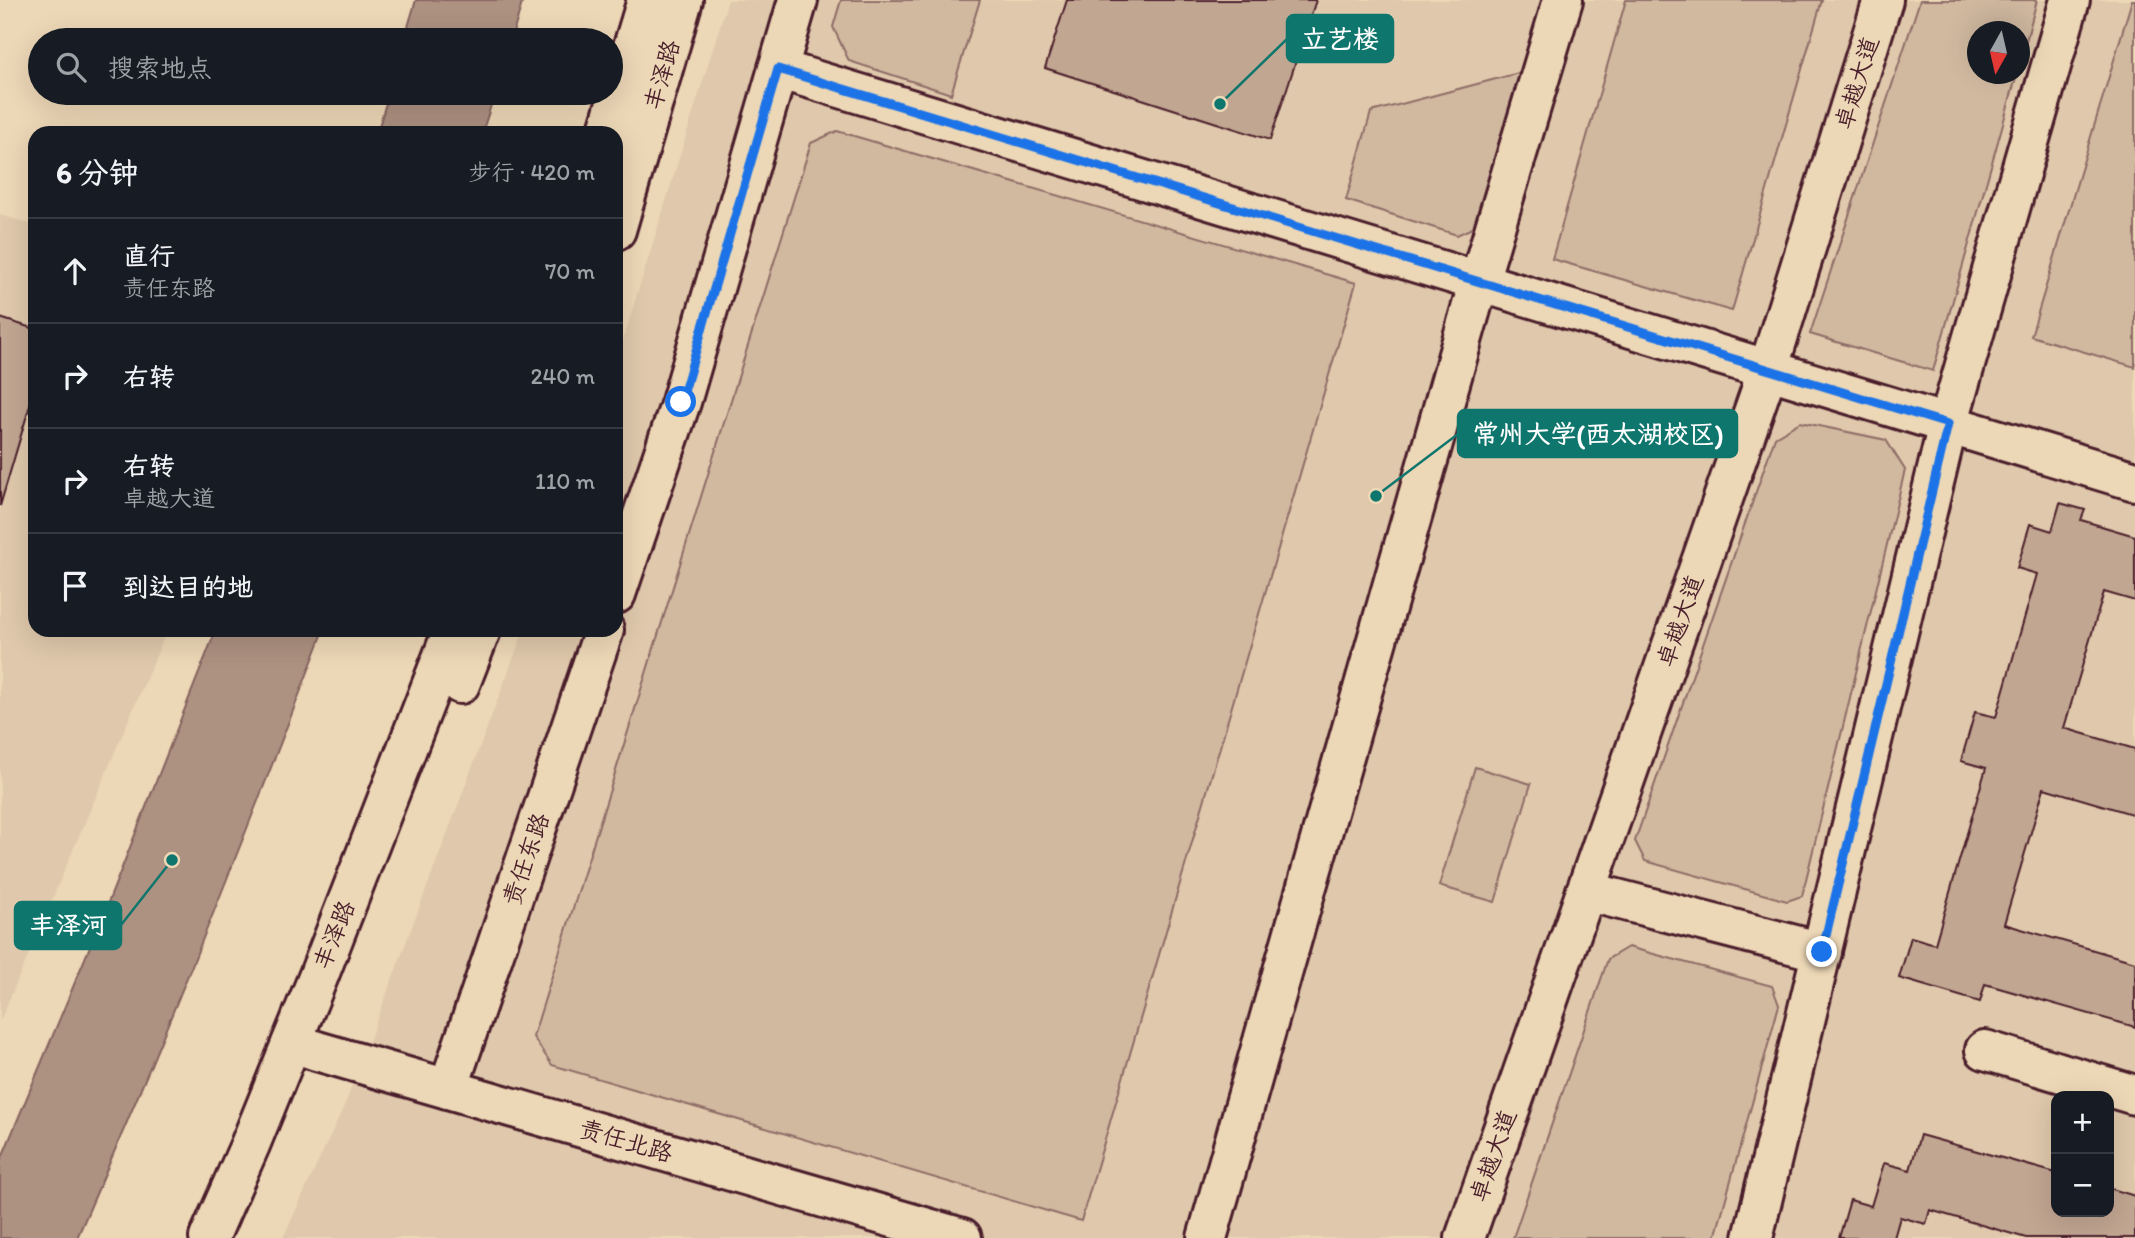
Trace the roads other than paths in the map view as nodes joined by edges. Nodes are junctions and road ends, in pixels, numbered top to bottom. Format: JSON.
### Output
{"nodes":[{"id":1,"x":647,"y":0,"type":"edge"},
{"id":2,"x":684,"y":0,"type":"edge"},
{"id":3,"x":798,"y":0,"type":"edge"},
{"id":4,"x":1563,"y":0,"type":"edge"},
{"id":5,"x":1883,"y":0,"type":"edge"},
{"id":6,"x":2070,"y":0,"type":"edge"},
{"id":7,"x":778,"y":69,"type":"junction"},
{"id":8,"x":623,"y":80,"type":"edge"},
{"id":9,"x":615,"y":105,"type":"edge"},
{"id":10,"x":609,"y":126,"type":"edge"},
{"id":11,"x":623,"y":206,"type":"edge"},
{"id":12,"x":1479,"y":281,"type":"junction"},
{"id":13,"x":1769,"y":369,"type":"junction"},
{"id":14,"x":1948,"y":424,"type":"junction"},
{"id":15,"x":2135,"y":481,"type":"edge"},
{"id":16,"x":623,"y":573,"type":"edge"},
{"id":17,"x":450,"y":637,"type":"edge"},
{"id":18,"x":478,"y":637,"type":"edge"},
{"id":19,"x":602,"y":637,"type":"edge"},
{"id":20,"x":1586,"y":891,"type":"junction"},
{"id":21,"x":1822,"y":952,"type":"junction"},
{"id":22,"x":304,"y":1046,"type":"junction"},
{"id":23,"x":1985,"y":1050,"type":"dead end"},
{"id":24,"x":449,"y":1089,"type":"junction"},
{"id":25,"x":2135,"y":1095,"type":"edge"},
{"id":26,"x":209,"y":1238,"type":"edge"},
{"id":27,"x":238,"y":1238,"type":"edge"},
{"id":28,"x":962,"y":1238,"type":"edge"},
{"id":29,"x":1208,"y":1238,"type":"edge"},
{"id":30,"x":1465,"y":1238,"type":"edge"},
{"id":31,"x":1753,"y":1238,"type":"edge"}],
"edges":[{"from":1,"to":8,"type":"street","name":"丰泽路"},
{"from":2,"to":11,"type":"street","name":"丰泽路"},
{"from":3,"to":7,"type":"street"},
{"from":4,"to":12,"type":"street"},
{"from":5,"to":13,"type":"street","name":"卓越大道"},
{"from":6,"to":14,"type":"street"},
{"from":7,"to":12,"type":"street"},
{"from":7,"to":16,"type":"street"},
{"from":9,"to":10,"type":"street","name":"丰泽路"},
{"from":12,"to":13,"type":"street"},
{"from":12,"to":29,"type":"street"},
{"from":13,"to":14,"type":"street"},
{"from":13,"to":20,"type":"street","name":"卓越大道"},
{"from":14,"to":15,"type":"street"},
{"from":14,"to":21,"type":"street"},
{"from":17,"to":22,"type":"street","name":"丰泽路"},
{"from":18,"to":22,"type":"street","name":"丰泽路"},
{"from":19,"to":24,"type":"street","name":"责任东路"},
{"from":20,"to":21,"type":"street"},
{"from":20,"to":30,"type":"street","name":"卓越大道"},
{"from":21,"to":31,"type":"street"},
{"from":22,"to":24,"type":"street","name":"责任北路"},
{"from":22,"to":26,"type":"street","name":"丰泽路"},
{"from":22,"to":27,"type":"street","name":"丰泽路"},
{"from":23,"to":25,"type":"street"},
{"from":24,"to":28,"type":"street","name":"责任北路"}]}
